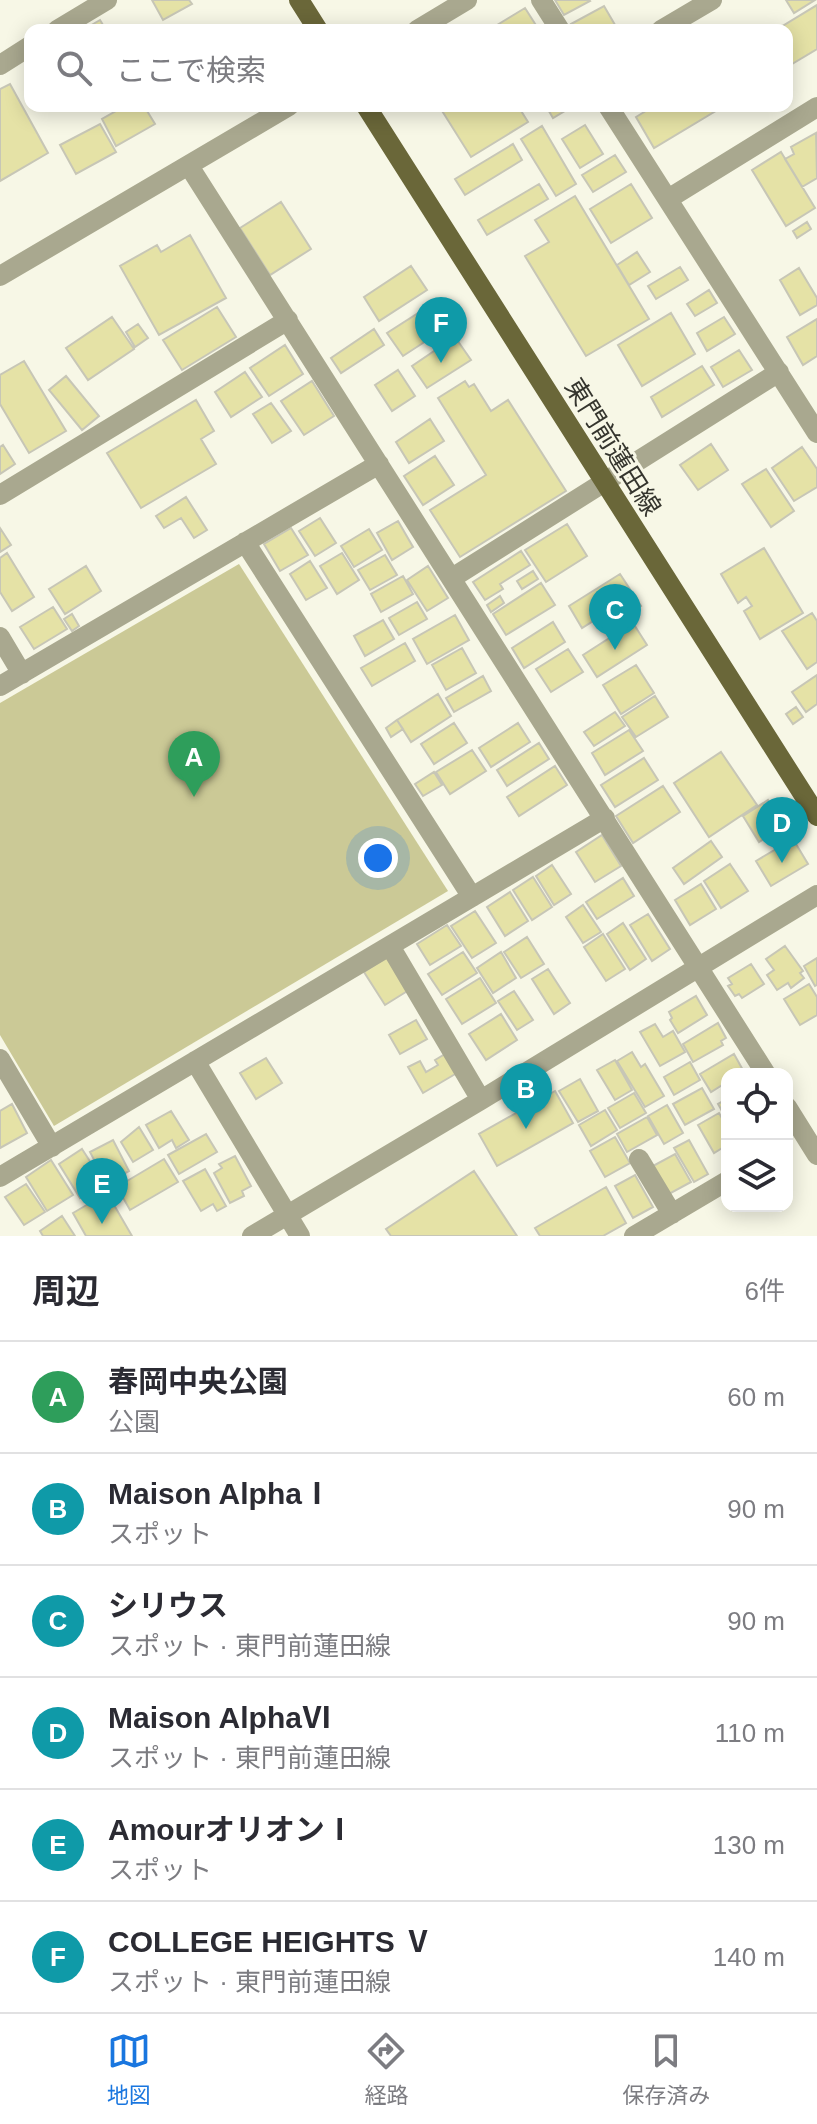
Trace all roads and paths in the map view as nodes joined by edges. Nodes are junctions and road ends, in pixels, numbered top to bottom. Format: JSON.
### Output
{"nodes":[{"id":1,"x":107,"y":0,"type":"edge"},
{"id":2,"x":299,"y":0,"type":"edge"},
{"id":3,"x":467,"y":0,"type":"edge"},
{"id":4,"x":541,"y":0,"type":"edge"},
{"id":5,"x":712,"y":0,"type":"edge"},
{"id":6,"x":79,"y":7,"type":"edge"},
{"id":7,"x":63,"y":24,"type":"edge"},
{"id":8,"x":314,"y":24,"type":"edge"},
{"id":9,"x":427,"y":24,"type":"edge"},
{"id":10,"x":556,"y":24,"type":"edge"},
{"id":11,"x":671,"y":24,"type":"edge"},
{"id":12,"x":24,"y":50,"type":"edge"},
{"id":13,"x":0,"y":65,"type":"edge"},
{"id":14,"x":817,"y":108,"type":"edge"},
{"id":15,"x":279,"y":112,"type":"edge"},
{"id":16,"x":370,"y":112,"type":"edge"},
{"id":17,"x":612,"y":112,"type":"edge"},
{"id":18,"x":189,"y":166,"type":"junction"},
{"id":19,"x":668,"y":199,"type":"junction"},
{"id":20,"x":0,"y":276,"type":"edge"},
{"id":21,"x":288,"y":320,"type":"junction"},
{"id":22,"x":779,"y":372,"type":"junction"},
{"id":23,"x":817,"y":433,"type":"edge"},
{"id":24,"x":379,"y":464,"type":"junction"},
{"id":25,"x":605,"y":482,"type":"junction"},
{"id":26,"x":0,"y":495,"type":"edge"},
{"id":27,"x":245,"y":542,"type":"junction"},
{"id":28,"x":452,"y":578,"type":"junction"},
{"id":29,"x":0,"y":637,"type":"edge"},
{"id":30,"x":22,"y":674,"type":"junction"},
{"id":31,"x":0,"y":686,"type":"edge"},
{"id":32,"x":817,"y":816,"type":"edge"},
{"id":33,"x":605,"y":818,"type":"junction"},
{"id":34,"x":817,"y":895,"type":"edge"},
{"id":35,"x":472,"y":897,"type":"junction"},
{"id":36,"x":390,"y":946,"type":"junction"},
{"id":37,"x":699,"y":966,"type":"junction"},
{"id":38,"x":0,"y":1059,"type":"edge"},
{"id":39,"x":195,"y":1061,"type":"junction"},
{"id":40,"x":762,"y":1068,"type":"edge"},
{"id":41,"x":481,"y":1100,"type":"junction"},
{"id":42,"x":796,"y":1141,"type":"edge"},
{"id":43,"x":52,"y":1147,"type":"junction"},
{"id":44,"x":817,"y":1155,"type":"edge"},
{"id":45,"x":639,"y":1159,"type":"dead end"},
{"id":46,"x":0,"y":1177,"type":"edge"},
{"id":47,"x":721,"y":1185,"type":"edge"},
{"id":48,"x":672,"y":1214,"type":"junction"},
{"id":49,"x":287,"y":1215,"type":"junction"},
{"id":50,"x":252,"y":1236,"type":"edge"},
{"id":51,"x":300,"y":1236,"type":"edge"},
{"id":52,"x":634,"y":1236,"type":"edge"}],
"edges":[{"from":1,"to":6,"type":"street"},
{"from":2,"to":8,"type":"main road"},
{"from":3,"to":9,"type":"street"},
{"from":4,"to":10,"type":"street"},
{"from":5,"to":11,"type":"street"},
{"from":6,"to":7,"type":"street"},
{"from":12,"to":13,"type":"street"},
{"from":14,"to":19,"type":"street"},
{"from":15,"to":18,"type":"street"},
{"from":16,"to":25,"type":"main road","name":"東門前蓮田線"},
{"from":17,"to":19,"type":"street"},
{"from":18,"to":20,"type":"street"},
{"from":18,"to":21,"type":"street"},
{"from":19,"to":22,"type":"street"},
{"from":21,"to":24,"type":"street"},
{"from":21,"to":26,"type":"street"},
{"from":22,"to":23,"type":"street"},
{"from":22,"to":25,"type":"street"},
{"from":24,"to":27,"type":"street"},
{"from":24,"to":28,"type":"street"},
{"from":25,"to":28,"type":"street"},
{"from":25,"to":32,"type":"main road","name":"東門前蓮田線"},
{"from":27,"to":30,"type":"street"},
{"from":27,"to":35,"type":"street"},
{"from":28,"to":33,"type":"street"},
{"from":29,"to":30,"type":"street"},
{"from":30,"to":31,"type":"street"},
{"from":33,"to":35,"type":"street"},
{"from":33,"to":37,"type":"street"},
{"from":34,"to":37,"type":"street"},
{"from":35,"to":36,"type":"street"},
{"from":36,"to":39,"type":"street"},
{"from":36,"to":41,"type":"street"},
{"from":37,"to":40,"type":"street"},
{"from":37,"to":41,"type":"street"},
{"from":38,"to":43,"type":"street"},
{"from":39,"to":43,"type":"street"},
{"from":39,"to":49,"type":"street"},
{"from":41,"to":49,"type":"street"},
{"from":42,"to":44,"type":"street"},
{"from":43,"to":46,"type":"street"},
{"from":45,"to":48,"type":"street"},
{"from":47,"to":48,"type":"street"},
{"from":48,"to":52,"type":"street"},
{"from":49,"to":50,"type":"street"},
{"from":49,"to":51,"type":"street"}]}
